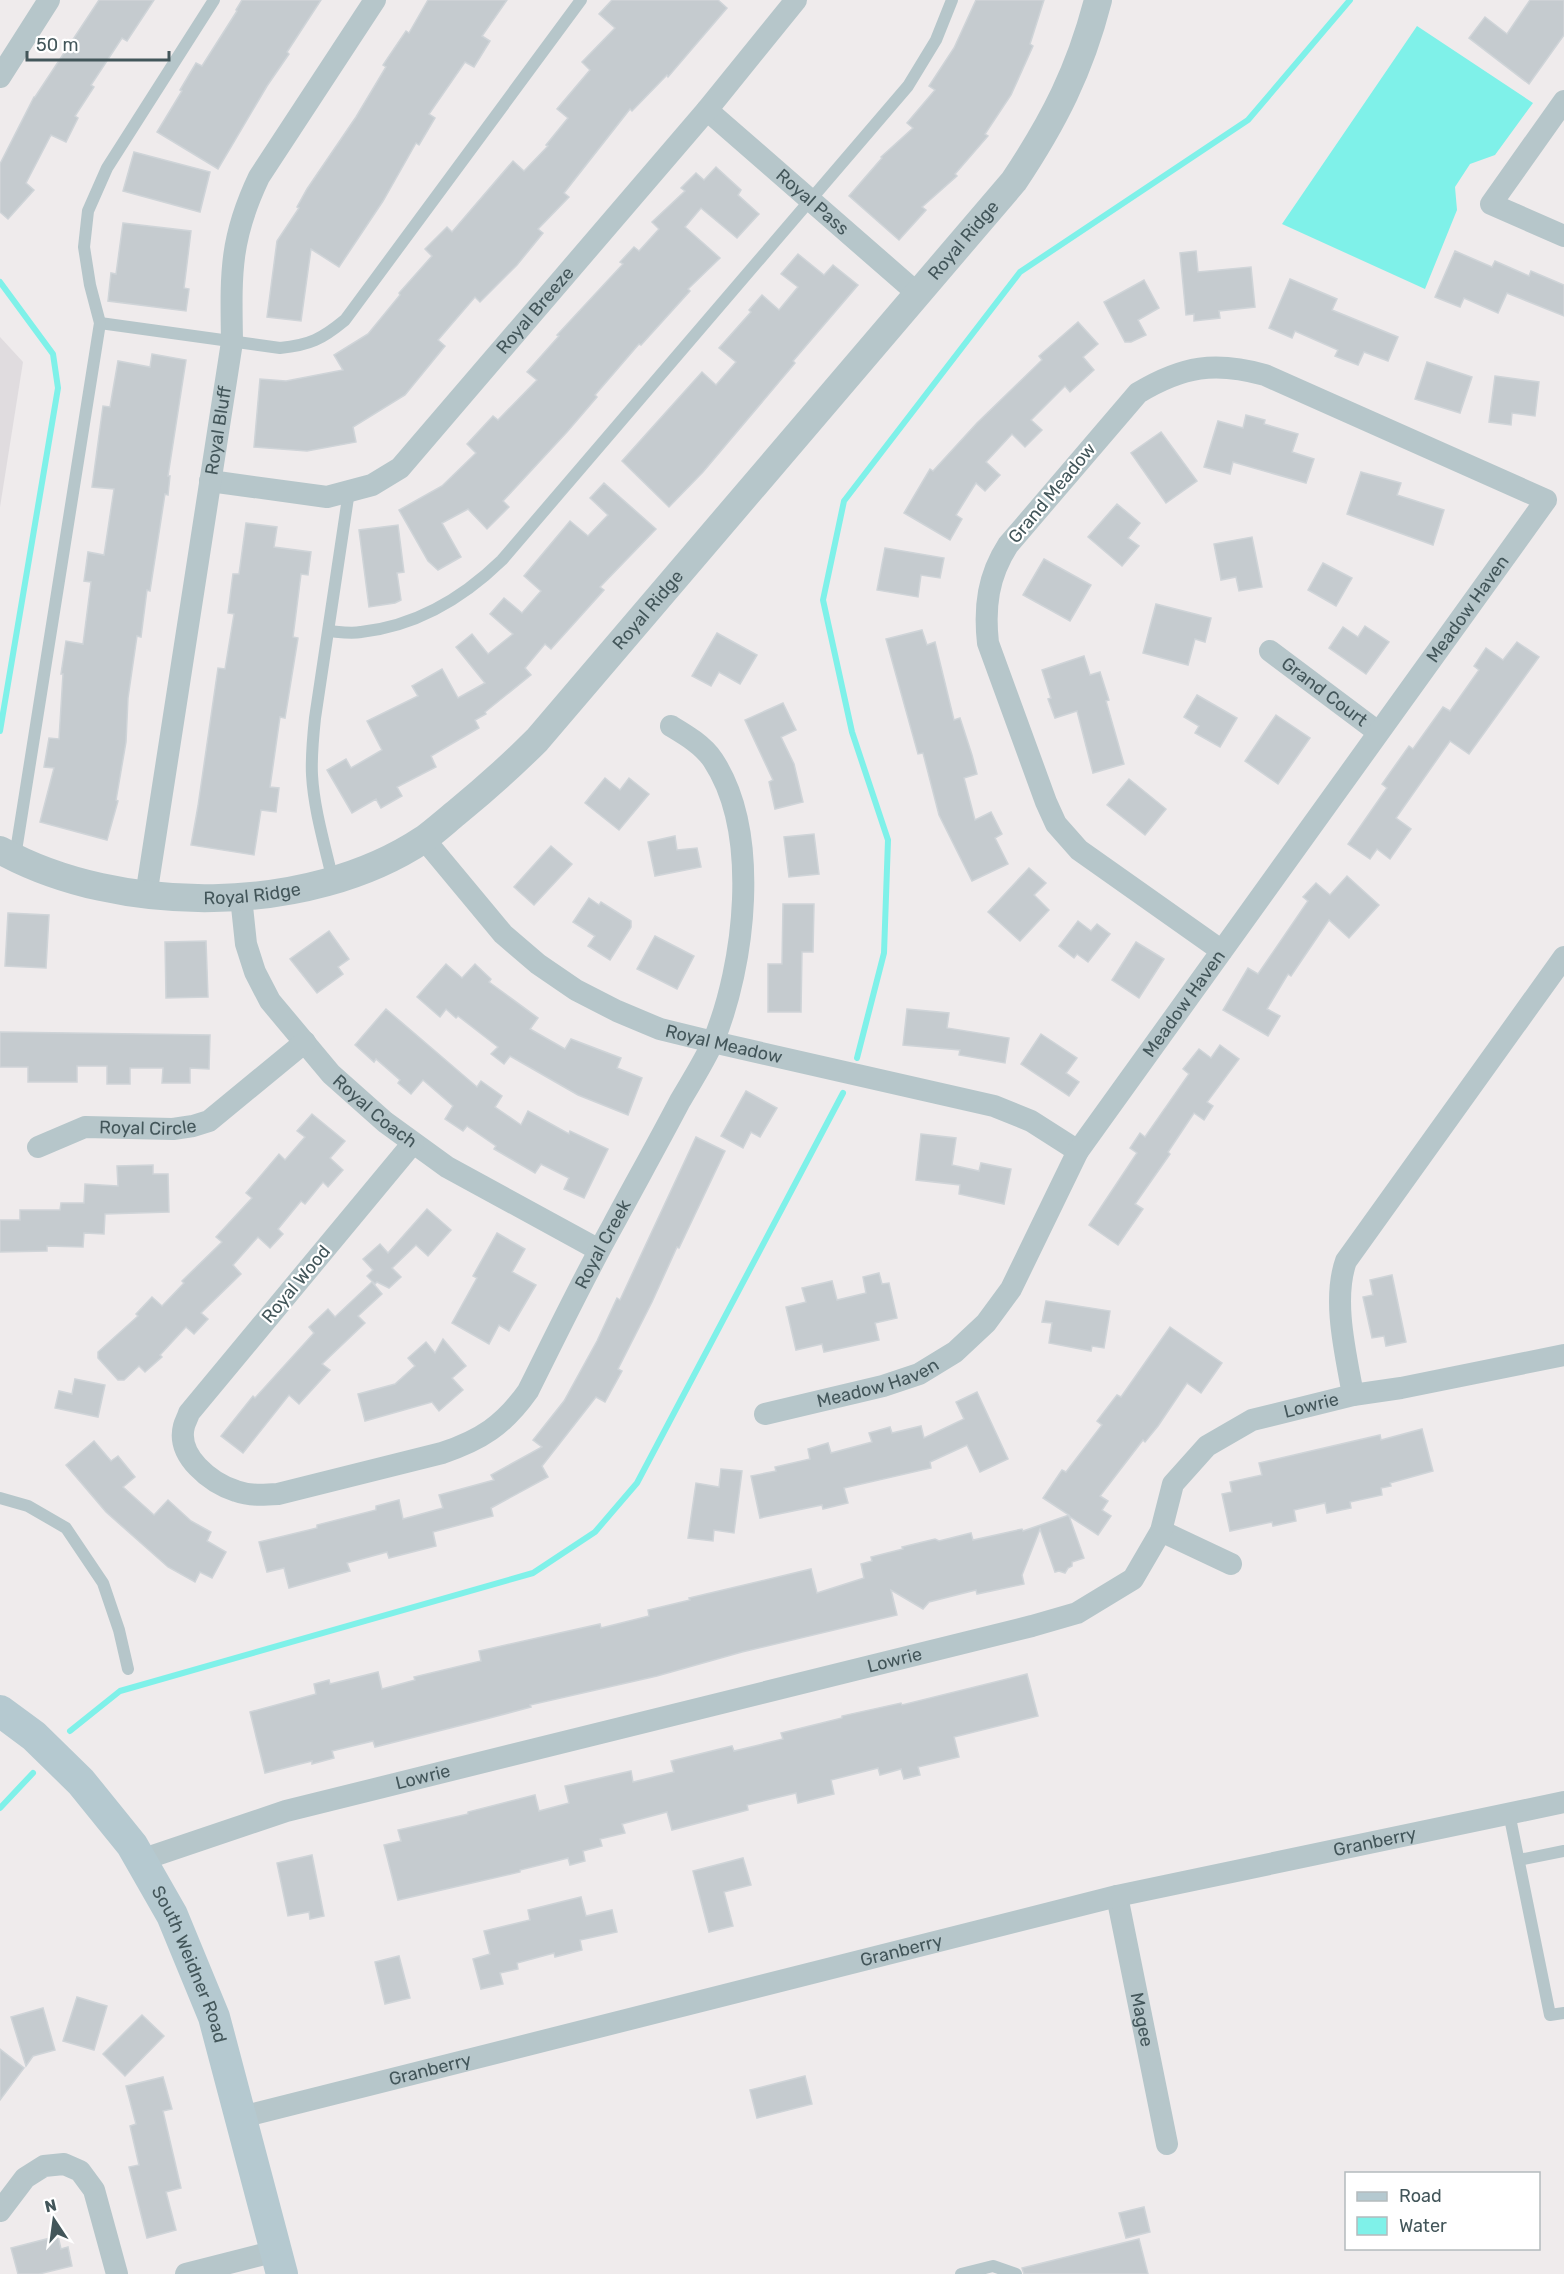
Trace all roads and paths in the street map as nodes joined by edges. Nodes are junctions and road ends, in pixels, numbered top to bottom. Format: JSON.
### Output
{"nodes":[{"id":1,"x":49,"y":0,"type":"edge"},
{"id":2,"x":214,"y":0,"type":"edge"},
{"id":3,"x":375,"y":0,"type":"edge"},
{"id":4,"x":580,"y":0,"type":"edge"},
{"id":5,"x":796,"y":0,"type":"edge"},
{"id":6,"x":952,"y":0,"type":"edge"},
{"id":7,"x":1098,"y":0,"type":"edge"},
{"id":8,"x":0,"y":77,"type":"edge"},
{"id":9,"x":1564,"y":101,"type":"edge"},
{"id":10,"x":707,"y":110,"type":"junction"},
{"id":11,"x":810,"y":200,"type":"junction"},
{"id":12,"x":1564,"y":236,"type":"edge"},
{"id":13,"x":918,"y":294,"type":"junction"},
{"id":14,"x":100,"y":323,"type":"junction"},
{"id":15,"x":232,"y":342,"type":"junction"},
{"id":16,"x":210,"y":481,"type":"junction"},
{"id":17,"x":349,"y":491,"type":"junction"},
{"id":18,"x":1546,"y":500,"type":"joint"},
{"id":19,"x":329,"y":631,"type":"junction"},
{"id":20,"x":1270,"y":651,"type":"dead end"},
{"id":21,"x":671,"y":726,"type":"dead end"},
{"id":22,"x":1378,"y":732,"type":"junction"},
{"id":23,"x":424,"y":839,"type":"junction"},
{"id":24,"x":7,"y":854,"type":"edge"},
{"id":25,"x":333,"y":881,"type":"junction"},
{"id":26,"x":146,"y":896,"type":"junction"},
{"id":27,"x":242,"y":897,"type":"junction"},
{"id":28,"x":1222,"y":951,"type":"junction"},
{"id":29,"x":1564,"y":957,"type":"edge"},
{"id":30,"x":305,"y":1042,"type":"junction"},
{"id":31,"x":713,"y":1042,"type":"junction"},
{"id":32,"x":413,"y":1143,"type":"junction"},
{"id":33,"x":38,"y":1147,"type":"dead end"},
{"id":34,"x":1078,"y":1151,"type":"junction"},
{"id":35,"x":599,"y":1250,"type":"junction"},
{"id":36,"x":1564,"y":1355,"type":"edge"},
{"id":37,"x":1353,"y":1395,"type":"junction"},
{"id":38,"x":765,"y":1414,"type":"dead end"},
{"id":39,"x":183,"y":1428,"type":"joint"},
{"id":40,"x":0,"y":1498,"type":"edge"},
{"id":41,"x":1161,"y":1531,"type":"junction"},
{"id":42,"x":1232,"y":1564,"type":"dead end"},
{"id":43,"x":128,"y":1669,"type":"dead end"},
{"id":44,"x":0,"y":1711,"type":"edge"},
{"id":45,"x":1564,"y":1802,"type":"edge"},
{"id":46,"x":1509,"y":1813,"type":"junction"},
{"id":47,"x":1564,"y":1851,"type":"edge"},
{"id":48,"x":141,"y":1860,"type":"junction"},
{"id":49,"x":1519,"y":1860,"type":"junction"},
{"id":50,"x":1117,"y":1896,"type":"junction"},
{"id":51,"x":1564,"y":2013,"type":"edge"},
{"id":52,"x":242,"y":2117,"type":"junction"},
{"id":53,"x":1167,"y":2144,"type":"dead end"},
{"id":54,"x":0,"y":2211,"type":"edge"},
{"id":55,"x":279,"y":2263,"type":"edge"},
{"id":56,"x":117,"y":2274,"type":"edge"},
{"id":57,"x":186,"y":2274,"type":"edge"},
{"id":58,"x":961,"y":2274,"type":"edge"},
{"id":59,"x":1016,"y":2274,"type":"edge"}],
"edges":[{"from":1,"to":8,"type":"street"},
{"from":2,"to":14,"type":"lane"},
{"from":3,"to":15,"type":"street","name":"Royal Bluff"},
{"from":4,"to":15,"type":"lane"},
{"from":5,"to":10,"type":"street","name":"Royal Breeze"},
{"from":6,"to":11,"type":"lane"},
{"from":7,"to":13,"type":"street","name":"Royal Ridge"},
{"from":9,"to":12,"type":"street"},
{"from":10,"to":11,"type":"street","name":"Royal Pass"},
{"from":10,"to":17,"type":"street","name":"Royal Breeze"},
{"from":11,"to":13,"type":"street","name":"Royal Pass"},
{"from":11,"to":19,"type":"lane"},
{"from":13,"to":23,"type":"street","name":"Royal Ridge"},
{"from":14,"to":15,"type":"lane"},
{"from":14,"to":24,"type":"lane"},
{"from":15,"to":16,"type":"street","name":"Royal Bluff"},
{"from":16,"to":17,"type":"street","name":"Royal Breeze"},
{"from":16,"to":26,"type":"street","name":"Royal Bluff"},
{"from":17,"to":19,"type":"lane"},
{"from":18,"to":22,"type":"street","name":"Meadow Haven"},
{"from":18,"to":28,"type":"street","name":"Grand Meadow"},
{"from":19,"to":25,"type":"lane"},
{"from":20,"to":22,"type":"street","name":"Grand Court"},
{"from":21,"to":31,"type":"street","name":"Royal Creek"},
{"from":22,"to":28,"type":"street","name":"Meadow Haven"},
{"from":23,"to":25,"type":"street","name":"Royal Ridge"},
{"from":23,"to":31,"type":"street","name":"Royal Meadow"},
{"from":24,"to":26,"type":"street","name":"Royal Ridge"},
{"from":25,"to":27,"type":"street","name":"Royal Ridge"},
{"from":26,"to":27,"type":"street","name":"Royal Ridge"},
{"from":27,"to":30,"type":"street","name":"Royal Coach"},
{"from":28,"to":34,"type":"street","name":"Meadow Haven"},
{"from":29,"to":37,"type":"street"},
{"from":30,"to":32,"type":"street","name":"Royal Coach"},
{"from":30,"to":33,"type":"street","name":"Royal Circle"},
{"from":31,"to":34,"type":"street","name":"Royal Meadow"},
{"from":31,"to":35,"type":"street","name":"Royal Creek"},
{"from":32,"to":35,"type":"street","name":"Royal Coach"},
{"from":32,"to":39,"type":"street","name":"Royal Wood"},
{"from":34,"to":38,"type":"street","name":"Meadow Haven"},
{"from":35,"to":39,"type":"street","name":"Royal Creek"},
{"from":36,"to":37,"type":"street","name":"Lowrie"},
{"from":37,"to":41,"type":"street","name":"Lowrie"},
{"from":40,"to":43,"type":"lane"},
{"from":41,"to":42,"type":"street"},
{"from":41,"to":48,"type":"street","name":"Lowrie"},
{"from":44,"to":48,"type":"main road","name":"South Weidner Road"},
{"from":45,"to":46,"type":"street","name":"Granberry"},
{"from":46,"to":49,"type":"lane"},
{"from":46,"to":50,"type":"street","name":"Granberry"},
{"from":47,"to":49,"type":"lane"},
{"from":48,"to":52,"type":"main road","name":"South Weidner Road"},
{"from":49,"to":51,"type":"lane"},
{"from":50,"to":52,"type":"street","name":"Granberry"},
{"from":50,"to":53,"type":"street","name":"Magee"},
{"from":52,"to":55,"type":"main road","name":"South Weidner Road"},
{"from":54,"to":56,"type":"street"},
{"from":55,"to":57,"type":"street"},
{"from":58,"to":59,"type":"lane"}]}
